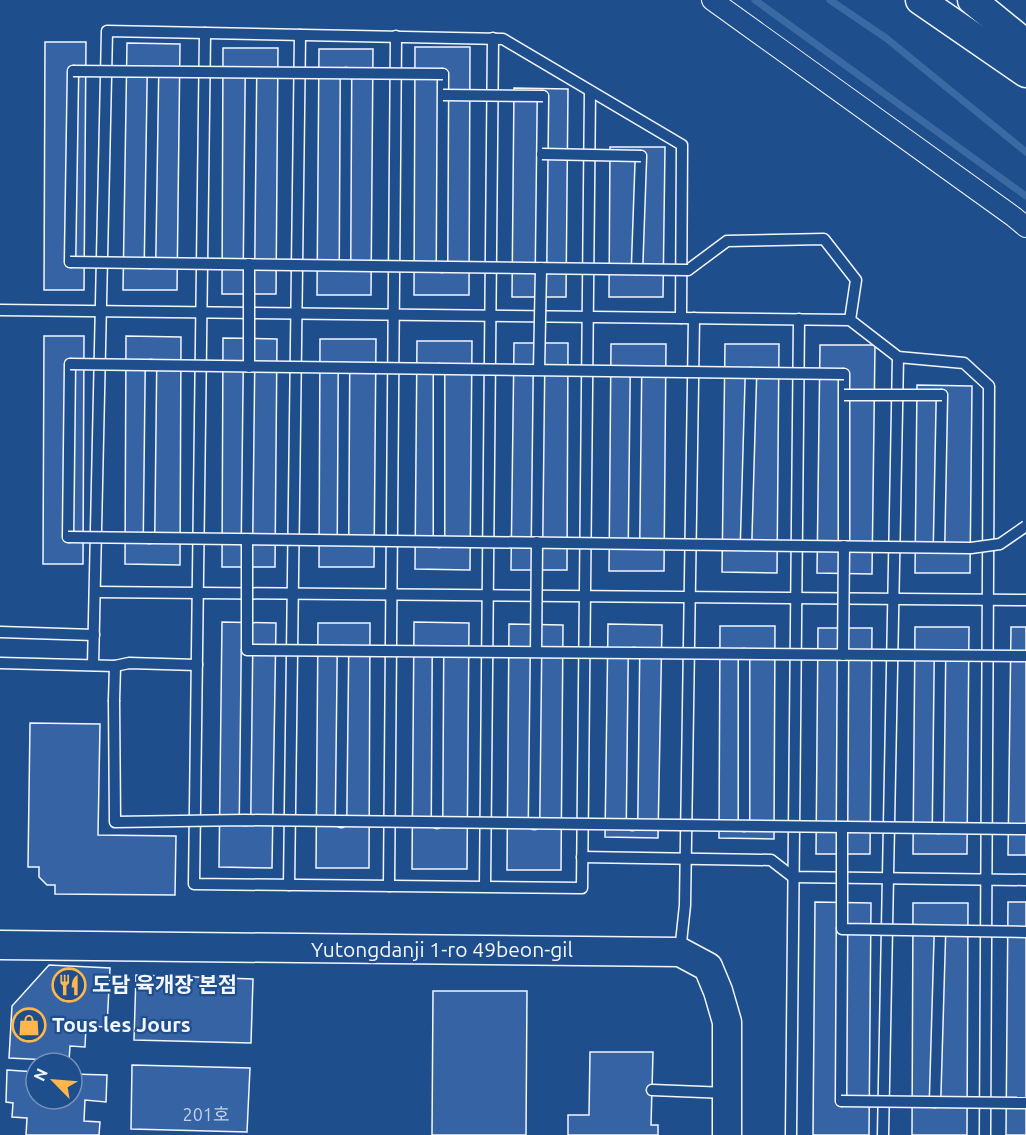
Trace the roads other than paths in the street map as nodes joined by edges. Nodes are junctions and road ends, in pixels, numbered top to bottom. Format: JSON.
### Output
{"nodes":[{"id":1,"x":712,"y":0,"type":"edge"},
{"id":2,"x":920,"y":0,"type":"edge"},
{"id":3,"x":972,"y":0,"type":"edge"},
{"id":4,"x":205,"y":33,"type":"junction"},
{"id":5,"x":300,"y":34,"type":"junction"},
{"id":6,"x":396,"y":36,"type":"junction"},
{"id":7,"x":493,"y":38,"type":"junction"},
{"id":8,"x":1026,"y":44,"type":"edge"},
{"id":9,"x":153,"y":72,"type":"junction"},
{"id":10,"x":251,"y":73,"type":"junction"},
{"id":11,"x":346,"y":73,"type":"junction"},
{"id":12,"x":1026,"y":73,"type":"edge"},
{"id":13,"x":590,"y":91,"type":"junction"},
{"id":14,"x":443,"y":95,"type":"junction"},
{"id":15,"x":542,"y":154,"type":"junction"},
{"id":16,"x":1026,"y":227,"type":"edge"},
{"id":17,"x":150,"y":263,"type":"junction"},
{"id":18,"x":249,"y":264,"type":"junction"},
{"id":19,"x":345,"y":266,"type":"junction"},
{"id":20,"x":442,"y":267,"type":"junction"},
{"id":21,"x":541,"y":268,"type":"junction"},
{"id":22,"x":637,"y":270,"type":"junction"},
{"id":23,"x":0,"y":309,"type":"edge"},
{"id":24,"x":101,"y":311,"type":"junction"},
{"id":25,"x":202,"y":312,"type":"junction"},
{"id":26,"x":296,"y":313,"type":"junction"},
{"id":27,"x":394,"y":314,"type":"junction"},
{"id":28,"x":490,"y":315,"type":"junction"},
{"id":29,"x":588,"y":317,"type":"junction"},
{"id":30,"x":681,"y":318,"type":"junction"},
{"id":31,"x":694,"y":318,"type":"junction"},
{"id":32,"x":799,"y":319,"type":"junction"},
{"id":33,"x":850,"y":320,"type":"junction"},
{"id":34,"x":898,"y":357,"type":"junction"},
{"id":35,"x":151,"y":365,"type":"junction"},
{"id":36,"x":249,"y":367,"type":"junction"},
{"id":37,"x":344,"y":368,"type":"junction"},
{"id":38,"x":439,"y":369,"type":"junction"},
{"id":39,"x":539,"y":370,"type":"junction"},
{"id":40,"x":636,"y":372,"type":"junction"},
{"id":41,"x":751,"y":373,"type":"junction"},
{"id":42,"x":844,"y":395,"type":"junction"},
{"id":43,"x":1026,"y":526,"type":"edge"},
{"id":44,"x":149,"y":538,"type":"junction"},
{"id":45,"x":247,"y":539,"type":"junction"},
{"id":46,"x":343,"y":540,"type":"junction"},
{"id":47,"x":439,"y":542,"type":"junction"},
{"id":48,"x":537,"y":542,"type":"junction"},
{"id":49,"x":634,"y":543,"type":"junction"},
{"id":50,"x":746,"y":545,"type":"junction"},
{"id":51,"x":844,"y":546,"type":"junction"},
{"id":52,"x":939,"y":547,"type":"junction"},
{"id":53,"x":95,"y":592,"type":"junction"},
{"id":54,"x":198,"y":593,"type":"junction"},
{"id":55,"x":292,"y":594,"type":"junction"},
{"id":56,"x":391,"y":594,"type":"junction"},
{"id":57,"x":488,"y":595,"type":"junction"},
{"id":58,"x":585,"y":596,"type":"junction"},
{"id":59,"x":689,"y":597,"type":"junction"},
{"id":60,"x":796,"y":598,"type":"junction"},
{"id":61,"x":893,"y":599,"type":"junction"},
{"id":62,"x":988,"y":599,"type":"junction"},
{"id":63,"x":1026,"y":600,"type":"edge"},
{"id":64,"x":0,"y":632,"type":"edge"},
{"id":65,"x":94,"y":635,"type":"junction"},
{"id":66,"x":247,"y":650,"type":"junction"},
{"id":67,"x":343,"y":651,"type":"junction"},
{"id":68,"x":438,"y":652,"type":"junction"},
{"id":69,"x":536,"y":652,"type":"junction"},
{"id":70,"x":634,"y":653,"type":"junction"},
{"id":71,"x":744,"y":654,"type":"junction"},
{"id":72,"x":843,"y":655,"type":"junction"},
{"id":73,"x":940,"y":656,"type":"junction"},
{"id":74,"x":1026,"y":656,"type":"edge"},
{"id":75,"x":0,"y":663,"type":"edge"},
{"id":76,"x":93,"y":665,"type":"junction"},
{"id":77,"x":197,"y":665,"type":"junction"},
{"id":78,"x":115,"y":666,"type":"junction"},
{"id":79,"x":245,"y":820,"type":"junction"},
{"id":80,"x":341,"y":822,"type":"junction"},
{"id":81,"x":437,"y":823,"type":"junction"},
{"id":82,"x":534,"y":824,"type":"junction"},
{"id":83,"x":632,"y":825,"type":"junction"},
{"id":84,"x":744,"y":826,"type":"junction"},
{"id":85,"x":842,"y":827,"type":"junction"},
{"id":86,"x":938,"y":828,"type":"junction"},
{"id":87,"x":1026,"y":829,"type":"edge"},
{"id":88,"x":582,"y":857,"type":"junction"},
{"id":89,"x":685,"y":858,"type":"junction"},
{"id":90,"x":794,"y":877,"type":"junction"},
{"id":91,"x":888,"y":879,"type":"junction"},
{"id":92,"x":987,"y":880,"type":"junction"},
{"id":93,"x":1026,"y":880,"type":"edge"},
{"id":94,"x":289,"y":885,"type":"junction"},
{"id":95,"x":389,"y":886,"type":"junction"},
{"id":96,"x":485,"y":886,"type":"junction"},
{"id":97,"x":842,"y":929,"type":"junction"},
{"id":98,"x":940,"y":931,"type":"junction"},
{"id":99,"x":1026,"y":932,"type":"edge"},
{"id":100,"x":0,"y":945,"type":"edge"},
{"id":101,"x":680,"y":952,"type":"junction"},
{"id":102,"x":652,"y":1090,"type":"dead end"},
{"id":103,"x":727,"y":1093,"type":"junction"},
{"id":104,"x":935,"y":1102,"type":"junction"},
{"id":105,"x":1026,"y":1103,"type":"edge"},
{"id":106,"x":727,"y":1135,"type":"edge"},
{"id":107,"x":791,"y":1135,"type":"edge"},
{"id":108,"x":883,"y":1135,"type":"edge"},
{"id":109,"x":985,"y":1135,"type":"edge"}],
"edges":[{"from":1,"to":16,"type":"street"},
{"from":2,"to":12,"type":"street"},
{"from":3,"to":8,"type":"street"},
{"from":4,"to":5,"type":"lane"},
{"from":4,"to":24,"type":"lane"},
{"from":4,"to":25,"type":"lane"},
{"from":5,"to":6,"type":"lane"},
{"from":5,"to":26,"type":"lane"},
{"from":6,"to":7,"type":"lane"},
{"from":6,"to":27,"type":"lane"},
{"from":7,"to":13,"type":"lane"},
{"from":7,"to":28,"type":"lane"},
{"from":9,"to":10,"type":"lane","bridge":true},
{"from":9,"to":17,"type":"lane"},
{"from":9,"to":17,"type":"lane","bridge":true},
{"from":10,"to":11,"type":"lane","bridge":true},
{"from":10,"to":18,"type":"lane"},
{"from":11,"to":14,"type":"lane","bridge":true},
{"from":11,"to":19,"type":"lane"},
{"from":13,"to":29,"type":"lane"},
{"from":13,"to":30,"type":"lane"},
{"from":14,"to":15,"type":"lane","bridge":true},
{"from":14,"to":20,"type":"lane"},
{"from":15,"to":21,"type":"lane"},
{"from":15,"to":22,"type":"lane","bridge":true},
{"from":17,"to":18,"type":"lane","bridge":true},
{"from":18,"to":19,"type":"lane","bridge":true},
{"from":18,"to":36,"type":"lane","bridge":true},
{"from":19,"to":20,"type":"lane","bridge":true},
{"from":20,"to":21,"type":"lane","bridge":true},
{"from":21,"to":22,"type":"lane","bridge":true},
{"from":21,"to":39,"type":"lane","bridge":true},
{"from":22,"to":33,"type":"lane","bridge":true},
{"from":23,"to":24,"type":"lane"},
{"from":24,"to":25,"type":"lane"},
{"from":24,"to":53,"type":"lane"},
{"from":25,"to":26,"type":"lane"},
{"from":25,"to":54,"type":"lane"},
{"from":26,"to":27,"type":"lane"},
{"from":26,"to":55,"type":"lane"},
{"from":27,"to":28,"type":"lane"},
{"from":27,"to":56,"type":"lane"},
{"from":28,"to":29,"type":"lane"},
{"from":28,"to":57,"type":"lane"},
{"from":29,"to":30,"type":"lane"},
{"from":29,"to":58,"type":"lane"},
{"from":30,"to":31,"type":"lane"},
{"from":31,"to":32,"type":"lane"},
{"from":31,"to":59,"type":"lane"},
{"from":32,"to":33,"type":"lane"},
{"from":32,"to":60,"type":"lane"},
{"from":33,"to":34,"type":"lane"},
{"from":34,"to":61,"type":"lane"},
{"from":34,"to":62,"type":"lane"},
{"from":35,"to":36,"type":"lane","bridge":true},
{"from":35,"to":44,"type":"lane"},
{"from":35,"to":44,"type":"lane","bridge":true},
{"from":36,"to":37,"type":"lane","bridge":true},
{"from":36,"to":45,"type":"lane"},
{"from":37,"to":38,"type":"lane","bridge":true},
{"from":37,"to":46,"type":"lane"},
{"from":38,"to":39,"type":"lane","bridge":true},
{"from":38,"to":47,"type":"lane"},
{"from":39,"to":40,"type":"lane","bridge":true},
{"from":39,"to":48,"type":"lane"},
{"from":40,"to":41,"type":"lane","bridge":true},
{"from":40,"to":49,"type":"lane"},
{"from":41,"to":42,"type":"lane","bridge":true},
{"from":41,"to":50,"type":"lane"},
{"from":42,"to":51,"type":"lane"},
{"from":42,"to":52,"type":"lane","bridge":true},
{"from":43,"to":52,"type":"lane","bridge":true},
{"from":44,"to":45,"type":"lane","bridge":true},
{"from":45,"to":46,"type":"lane","bridge":true},
{"from":45,"to":66,"type":"lane","bridge":true},
{"from":46,"to":47,"type":"lane","bridge":true},
{"from":47,"to":48,"type":"lane","bridge":true},
{"from":48,"to":49,"type":"lane","bridge":true},
{"from":48,"to":69,"type":"lane","bridge":true},
{"from":49,"to":50,"type":"lane","bridge":true},
{"from":50,"to":51,"type":"lane","bridge":true},
{"from":51,"to":52,"type":"lane","bridge":true},
{"from":51,"to":72,"type":"lane","bridge":true},
{"from":53,"to":54,"type":"lane"},
{"from":53,"to":65,"type":"lane"},
{"from":54,"to":55,"type":"lane"},
{"from":54,"to":77,"type":"lane"},
{"from":55,"to":56,"type":"lane"},
{"from":55,"to":94,"type":"lane"},
{"from":56,"to":57,"type":"lane"},
{"from":56,"to":95,"type":"lane"},
{"from":57,"to":58,"type":"lane"},
{"from":57,"to":96,"type":"lane"},
{"from":58,"to":59,"type":"lane"},
{"from":58,"to":88,"type":"lane"},
{"from":59,"to":60,"type":"lane"},
{"from":59,"to":89,"type":"lane"},
{"from":60,"to":61,"type":"lane"},
{"from":60,"to":90,"type":"lane"},
{"from":61,"to":62,"type":"lane"},
{"from":61,"to":91,"type":"lane"},
{"from":62,"to":63,"type":"lane"},
{"from":62,"to":92,"type":"lane"},
{"from":64,"to":65,"type":"lane"},
{"from":65,"to":76,"type":"lane"},
{"from":66,"to":67,"type":"lane","bridge":true},
{"from":66,"to":79,"type":"lane"},
{"from":67,"to":68,"type":"lane","bridge":true},
{"from":67,"to":80,"type":"lane"},
{"from":68,"to":69,"type":"lane","bridge":true},
{"from":68,"to":81,"type":"lane"},
{"from":69,"to":70,"type":"lane","bridge":true},
{"from":69,"to":82,"type":"lane"},
{"from":70,"to":71,"type":"lane","bridge":true},
{"from":70,"to":83,"type":"lane"},
{"from":71,"to":72,"type":"lane","bridge":true},
{"from":71,"to":84,"type":"lane"},
{"from":72,"to":73,"type":"lane","bridge":true},
{"from":72,"to":85,"type":"lane"},
{"from":73,"to":74,"type":"lane","bridge":true},
{"from":73,"to":86,"type":"lane"},
{"from":75,"to":76,"type":"lane"},
{"from":76,"to":78,"type":"lane"},
{"from":77,"to":78,"type":"lane"},
{"from":77,"to":94,"type":"lane"},
{"from":78,"to":79,"type":"lane","bridge":true},
{"from":79,"to":80,"type":"lane","bridge":true},
{"from":80,"to":81,"type":"lane","bridge":true},
{"from":81,"to":82,"type":"lane","bridge":true},
{"from":82,"to":83,"type":"lane","bridge":true},
{"from":83,"to":84,"type":"lane","bridge":true},
{"from":84,"to":85,"type":"lane","bridge":true},
{"from":85,"to":86,"type":"lane","bridge":true},
{"from":85,"to":97,"type":"lane","bridge":true},
{"from":86,"to":87,"type":"lane","bridge":true},
{"from":88,"to":89,"type":"lane"},
{"from":88,"to":96,"type":"lane"},
{"from":89,"to":90,"type":"lane"},
{"from":89,"to":101,"type":"lane"},
{"from":90,"to":91,"type":"lane"},
{"from":90,"to":107,"type":"lane"},
{"from":91,"to":92,"type":"lane"},
{"from":91,"to":108,"type":"lane"},
{"from":92,"to":93,"type":"lane"},
{"from":92,"to":109,"type":"lane"},
{"from":94,"to":95,"type":"lane"},
{"from":95,"to":96,"type":"lane"},
{"from":97,"to":98,"type":"lane","bridge":true},
{"from":97,"to":104,"type":"lane","bridge":true},
{"from":98,"to":99,"type":"lane","bridge":true},
{"from":98,"to":104,"type":"lane"},
{"from":100,"to":101,"type":"street","name":"Yutongdanji 1-ro 49beon-gil"},
{"from":101,"to":103,"type":"street","name":"Yutongdanji 1-ro 49beon-gil"},
{"from":102,"to":103,"type":"lane"},
{"from":103,"to":106,"type":"street","name":"Yutongdanji 1-ro 49beon-gil"},
{"from":104,"to":105,"type":"lane","bridge":true}]}
